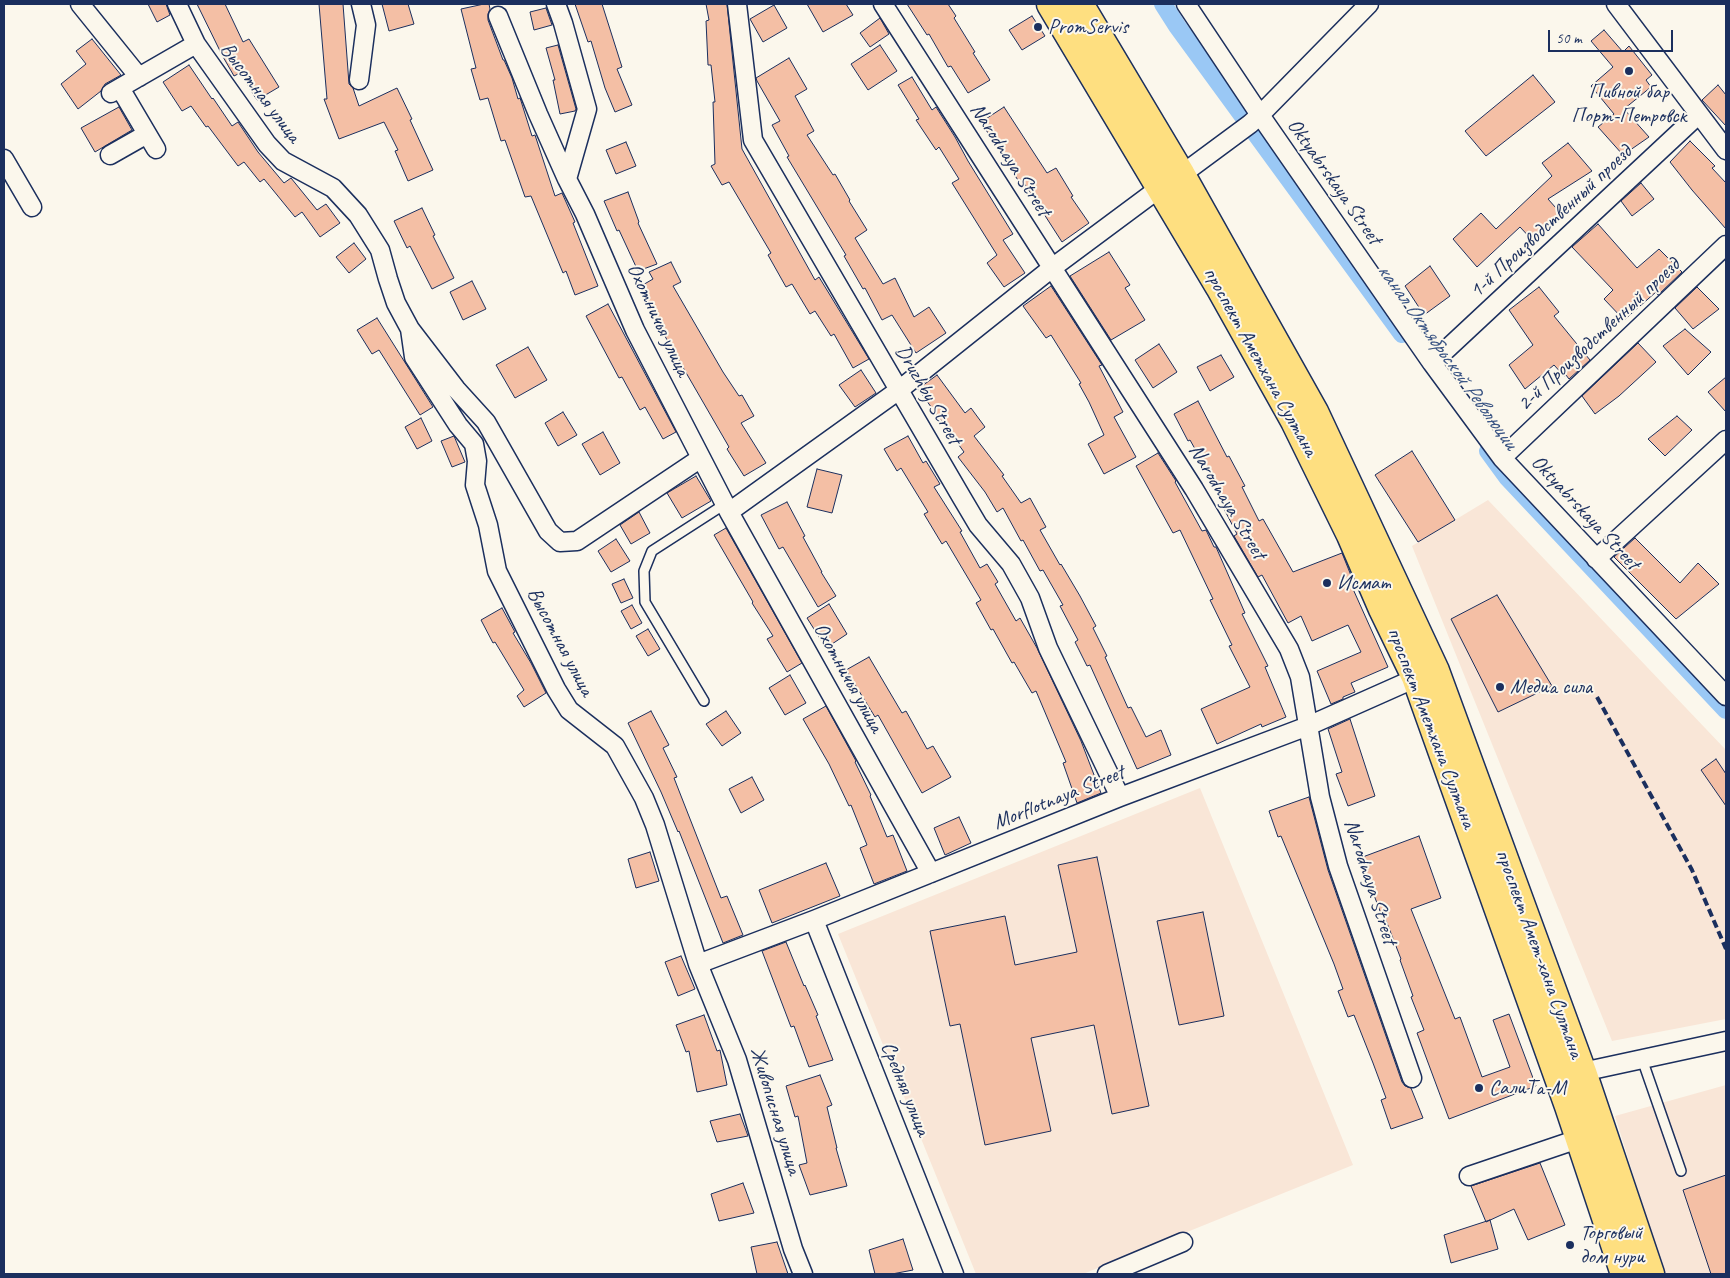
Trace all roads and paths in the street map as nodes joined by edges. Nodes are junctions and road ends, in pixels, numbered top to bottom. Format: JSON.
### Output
{"nodes":[{"id":1,"x":80,"y":4,"type":"edge"},
{"id":2,"x":177,"y":4,"type":"edge"},
{"id":3,"x":361,"y":4,"type":"edge"},
{"id":4,"x":556,"y":4,"type":"edge"},
{"id":5,"x":738,"y":4,"type":"edge"},
{"id":6,"x":883,"y":4,"type":"edge"},
{"id":7,"x":1050,"y":4,"type":"edge"},
{"id":8,"x":1079,"y":4,"type":"edge"},
{"id":9,"x":1186,"y":4,"type":"edge"},
{"id":10,"x":1369,"y":4,"type":"edge"},
{"id":11,"x":1616,"y":4,"type":"edge"},
{"id":12,"x":498,"y":16,"type":"dead end"},
{"id":13,"x":196,"y":44,"type":"junction"},
{"id":14,"x":140,"y":77,"type":"junction"},
{"id":15,"x":359,"y":80,"type":"dead end"},
{"id":16,"x":1699,"y":114,"type":"junction"},
{"id":17,"x":1255,"y":119,"type":"junction"},
{"id":18,"x":1726,"y":150,"type":"edge"},
{"id":19,"x":110,"y":155,"type":"dead end"},
{"id":20,"x":4,"y":159,"type":"edge"},
{"id":21,"x":567,"y":179,"type":"junction"},
{"id":22,"x":1171,"y":181,"type":"junction"},
{"id":23,"x":32,"y":207,"type":"dead end"},
{"id":24,"x":1726,"y":245,"type":"edge"},
{"id":25,"x":1052,"y":268,"type":"junction"},
{"id":26,"x":410,"y":329,"type":"junction"},
{"id":27,"x":1432,"y":364,"type":"junction"},
{"id":28,"x":899,"y":390,"type":"junction"},
{"id":29,"x":1726,"y":440,"type":"edge"},
{"id":30,"x":701,"y":458,"type":"junction"},
{"id":31,"x":1502,"y":458,"type":"junction"},
{"id":32,"x":727,"y":508,"type":"junction"},
{"id":33,"x":1596,"y":559,"type":"junction"},
{"id":34,"x":1425,"y":674,"type":"junction"},
{"id":35,"x":1726,"y":696,"type":"edge"},
{"id":36,"x":704,"y":701,"type":"dead end"},
{"id":37,"x":1308,"y":726,"type":"junction"},
{"id":38,"x":1120,"y":797,"type":"junction"},
{"id":39,"x":931,"y":873,"type":"junction"},
{"id":40,"x":814,"y":920,"type":"junction"},
{"id":41,"x":698,"y":964,"type":"junction"},
{"id":42,"x":1726,"y":1041,"type":"edge"},
{"id":43,"x":1642,"y":1059,"type":"junction"},
{"id":44,"x":1571,"y":1075,"type":"junction"},
{"id":45,"x":1412,"y":1078,"type":"dead end"},
{"id":46,"x":1591,"y":1135,"type":"junction"},
{"id":47,"x":1681,"y":1171,"type":"dead end"},
{"id":48,"x":1469,"y":1176,"type":"dead end"},
{"id":49,"x":1183,"y":1242,"type":"dead end"},
{"id":50,"x":803,"y":1274,"type":"edge"},
{"id":51,"x":954,"y":1274,"type":"edge"},
{"id":52,"x":1107,"y":1274,"type":"edge"},
{"id":53,"x":1625,"y":1274,"type":"edge"},
{"id":54,"x":1650,"y":1274,"type":"edge"}],
"edges":[{"from":1,"to":14,"type":"street"},
{"from":2,"to":13,"type":"street","name":"Высотная улица"},
{"from":3,"to":15,"type":"street"},
{"from":4,"to":21,"type":"street"},
{"from":5,"to":28,"type":"street","name":"Druzhby Street"},
{"from":6,"to":25,"type":"street","name":"Narodnaya Street"},
{"from":7,"to":22,"type":"main road"},
{"from":8,"to":22,"type":"main road","name":"проспект Амет-хана Султана"},
{"from":9,"to":17,"type":"street","name":"Oktyabrskaya Street"},
{"from":10,"to":17,"type":"street"},
{"from":11,"to":16,"type":"street"},
{"from":12,"to":21,"type":"street","name":"Охотничья улица"},
{"from":13,"to":14,"type":"street","name":"Высотная улица"},
{"from":13,"to":26,"type":"street","name":"Высотная улица"},
{"from":14,"to":19,"type":"street","name":"Высотная улица"},
{"from":16,"to":18,"type":"street"},
{"from":16,"to":27,"type":"street","name":"1-й Производственный проезд"},
{"from":17,"to":22,"type":"street"},
{"from":17,"to":27,"type":"street","name":"Oktyabrskaya Street"},
{"from":20,"to":23,"type":"street"},
{"from":21,"to":30,"type":"street","name":"Охотничья улица"},
{"from":22,"to":25,"type":"street"},
{"from":22,"to":34,"type":"main road","name":"проспект Амет-хана Султана"},
{"from":24,"to":31,"type":"street","name":"2-й Производственный проезд"},
{"from":25,"to":28,"type":"street"},
{"from":25,"to":37,"type":"street","name":"Narodnaya Street"},
{"from":26,"to":30,"type":"street","name":"Высотная улица"},
{"from":26,"to":41,"type":"street","name":"Высотная улица"},
{"from":27,"to":31,"type":"street","name":"Oktyabrskaya Street"},
{"from":28,"to":32,"type":"street"},
{"from":28,"to":38,"type":"street","name":"Druzhby Street"},
{"from":29,"to":33,"type":"street"},
{"from":30,"to":32,"type":"street","name":"Охотничья улица"},
{"from":31,"to":33,"type":"street","name":"Oktyabrskaya Street"},
{"from":32,"to":36,"type":"lane"},
{"from":32,"to":39,"type":"street","name":"Охотничья улица"},
{"from":33,"to":35,"type":"street","name":"Oktyabrskaya Street"},
{"from":34,"to":37,"type":"street","name":"Morflotnaya Street"},
{"from":34,"to":44,"type":"main road","name":"проспект Амет-хана Султана"},
{"from":37,"to":38,"type":"street","name":"Morflotnaya Street"},
{"from":37,"to":45,"type":"street","name":"Narodnaya Street"},
{"from":38,"to":39,"type":"street","name":"Morflotnaya Street"},
{"from":39,"to":40,"type":"street","name":"Morflotnaya Street"},
{"from":40,"to":41,"type":"street","name":"Morflotnaya Street"},
{"from":40,"to":51,"type":"street","name":"Средняя улица"},
{"from":41,"to":50,"type":"street","name":"Живописная улица"},
{"from":42,"to":43,"type":"street"},
{"from":43,"to":44,"type":"street"},
{"from":43,"to":47,"type":"lane"},
{"from":44,"to":46,"type":"main road","name":"проспект Амет-хана Султана"},
{"from":46,"to":48,"type":"street"},
{"from":46,"to":53,"type":"main road"},
{"from":46,"to":54,"type":"main road","name":"проспект Амет-хана Султана"},
{"from":49,"to":52,"type":"street"}]}
